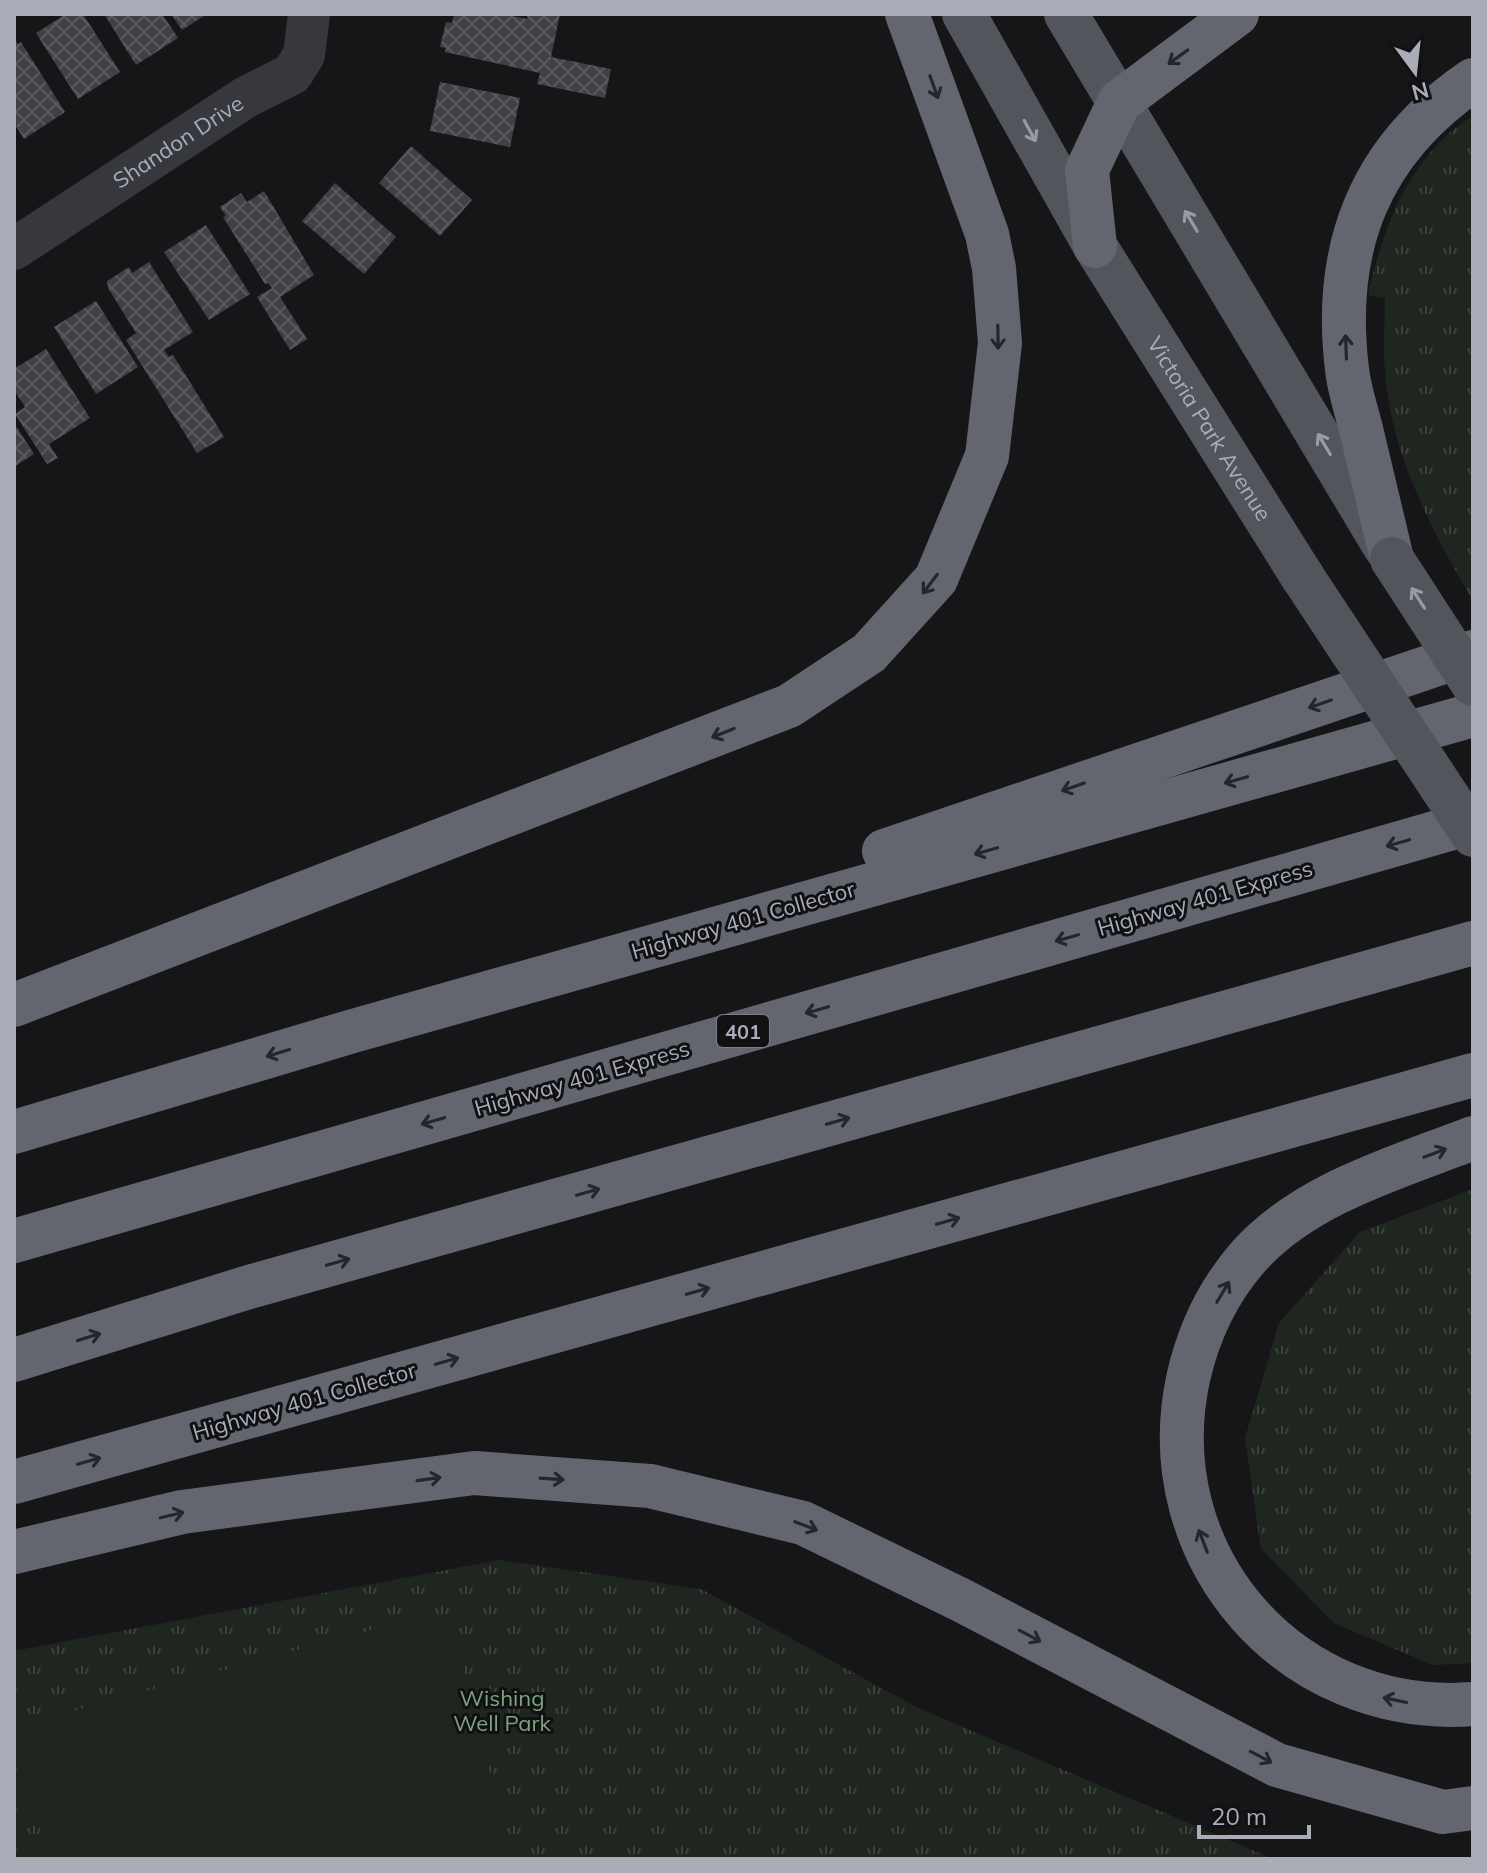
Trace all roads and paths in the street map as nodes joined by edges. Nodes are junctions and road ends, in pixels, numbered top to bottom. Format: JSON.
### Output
{"nodes":[{"id":1,"x":309,"y":14,"type":"edge"},
{"id":2,"x":907,"y":14,"type":"edge"},
{"id":3,"x":964,"y":14,"type":"edge"},
{"id":4,"x":1066,"y":14,"type":"edge"},
{"id":5,"x":1237,"y":14,"type":"edge"},
{"id":6,"x":1473,"y":80,"type":"edge"},
{"id":7,"x":1119,"y":102,"type":"junction"},
{"id":8,"x":1095,"y":246,"type":"junction"},
{"id":9,"x":14,"y":249,"type":"edge"},
{"id":10,"x":1392,"y":559,"type":"junction"},
{"id":11,"x":1473,"y":652,"type":"edge"},
{"id":12,"x":1473,"y":684,"type":"edge"},
{"id":13,"x":1473,"y":715,"type":"edge"},
{"id":14,"x":1473,"y":822,"type":"edge"},
{"id":15,"x":1473,"y":835,"type":"edge"},
{"id":16,"x":1473,"y":943,"type":"edge"},
{"id":17,"x":14,"y":1005,"type":"edge"},
{"id":18,"x":353,"y":1031,"type":"junction"},
{"id":19,"x":1473,"y":1075,"type":"edge"},
{"id":20,"x":14,"y":1132,"type":"edge"},
{"id":21,"x":1473,"y":1138,"type":"edge"},
{"id":22,"x":14,"y":1241,"type":"edge"},
{"id":23,"x":14,"y":1360,"type":"edge"},
{"id":24,"x":14,"y":1482,"type":"edge"},
{"id":25,"x":14,"y":1552,"type":"edge"},
{"id":26,"x":1473,"y":1704,"type":"edge"},
{"id":27,"x":1473,"y":1808,"type":"edge"}],
"edges":[{"from":1,"to":9,"type":"street","name":"Shandon Drive"},
{"from":2,"to":17,"type":"highway","one_way":true},
{"from":3,"to":8,"type":"main road","name":"Victoria Park Avenue","one_way":true},
{"from":4,"to":7,"type":"main road"},
{"from":5,"to":7,"type":"highway","one_way":true},
{"from":10,"to":6,"type":"highway","one_way":true},
{"from":7,"to":8,"type":"highway"},
{"from":10,"to":7,"type":"main road","one_way":true},
{"from":8,"to":15,"type":"main road","name":"Victoria Park Avenue","bridge":true},
{"from":12,"to":10,"type":"main road","one_way":true,"bridge":true},
{"from":11,"to":18,"type":"highway","one_way":true},
{"from":13,"to":18,"type":"highway","name":"Highway 401 Collector","one_way":true},
{"from":14,"to":22,"type":"highway","name":"Highway 401 Express","number":"401","one_way":true},
{"from":23,"to":16,"type":"highway","one_way":true},
{"from":18,"to":20,"type":"highway","name":"Highway 401 Collector","one_way":true},
{"from":24,"to":19,"type":"highway","name":"Highway 401 Collector","one_way":true},
{"from":26,"to":21,"type":"highway","one_way":true},
{"from":25,"to":27,"type":"highway","one_way":true}]}
